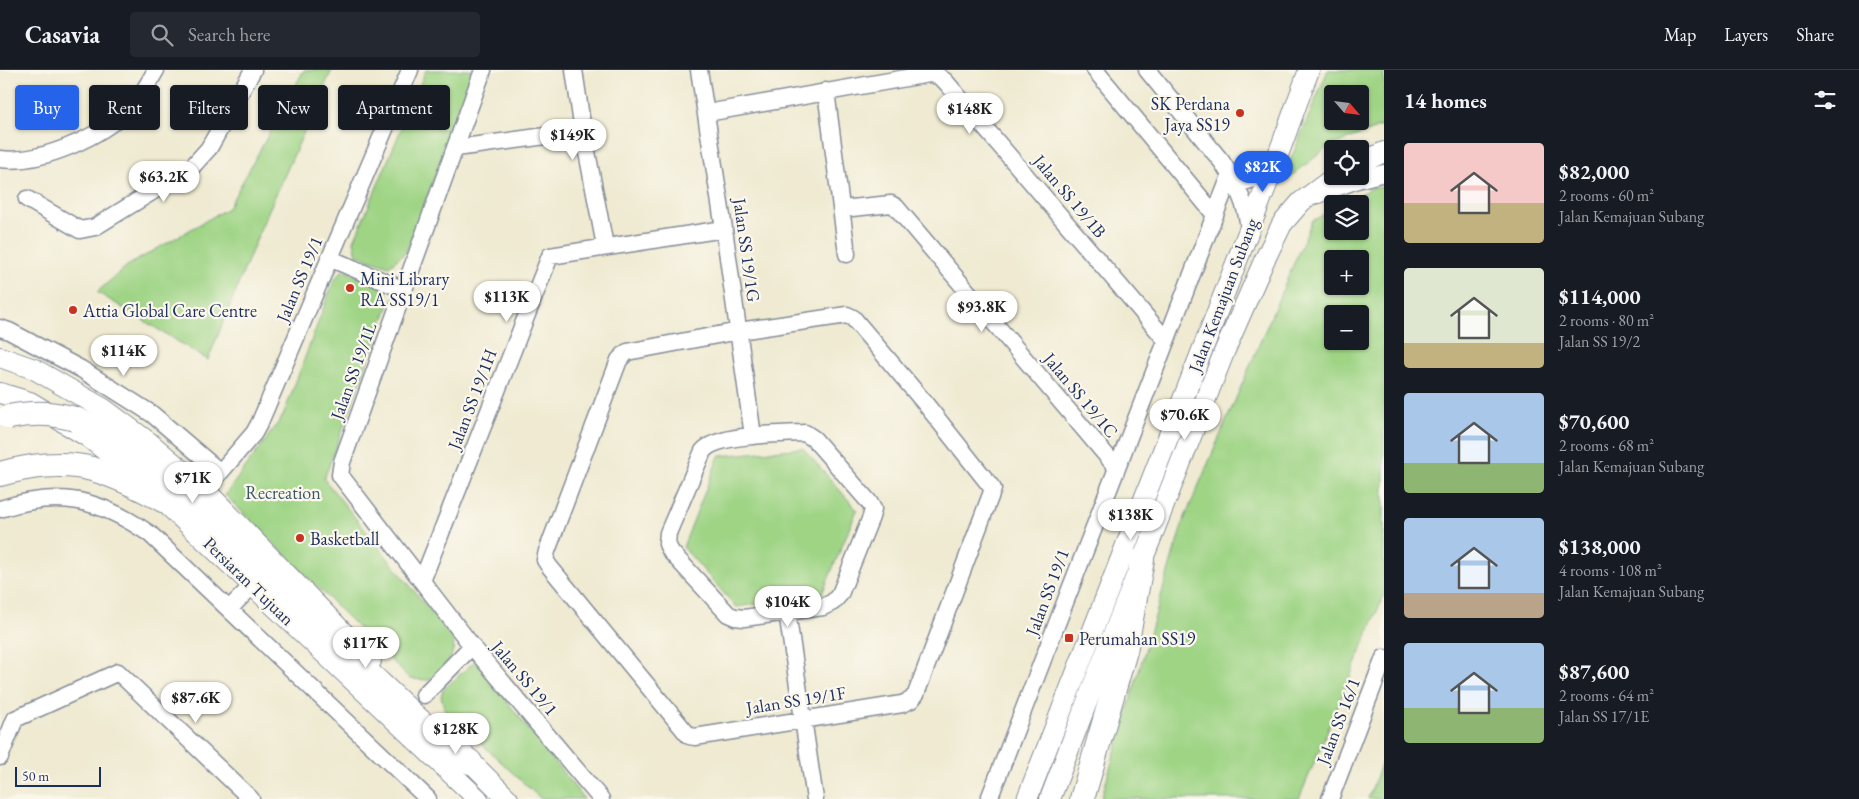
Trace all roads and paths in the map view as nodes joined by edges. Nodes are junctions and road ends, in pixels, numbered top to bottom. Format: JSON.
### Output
{"nodes":[{"id":1,"x":156,"y":70,"type":"edge"},
{"id":2,"x":253,"y":70,"type":"edge"},
{"id":3,"x":410,"y":70,"type":"edge"},
{"id":4,"x":483,"y":70,"type":"edge"},
{"id":5,"x":574,"y":70,"type":"edge"},
{"id":6,"x":699,"y":70,"type":"edge"},
{"id":7,"x":1095,"y":70,"type":"edge"},
{"id":8,"x":1147,"y":70,"type":"edge"},
{"id":9,"x":1308,"y":70,"type":"edge"},
{"id":10,"x":826,"y":91,"type":"junction"},
{"id":11,"x":707,"y":113,"type":"junction"},
{"id":12,"x":584,"y":130,"type":"junction"},
{"id":13,"x":456,"y":148,"type":"junction"},
{"id":14,"x":1384,"y":152,"type":"edge"},
{"id":15,"x":0,"y":159,"type":"edge"},
{"id":16,"x":1369,"y":159,"type":"edge"},
{"id":17,"x":1274,"y":166,"type":"junction"},
{"id":18,"x":1384,"y":173,"type":"edge"},
{"id":19,"x":1233,"y":180,"type":"junction"},
{"id":20,"x":1324,"y":185,"type":"edge"},
{"id":21,"x":27,"y":199,"type":"dead end"},
{"id":22,"x":1302,"y":202,"type":"junction"},
{"id":23,"x":842,"y":209,"type":"junction"},
{"id":24,"x":1215,"y":215,"type":"junction"},
{"id":25,"x":724,"y":229,"type":"junction"},
{"id":26,"x":1249,"y":230,"type":"junction"},
{"id":27,"x":605,"y":246,"type":"junction"},
{"id":28,"x":848,"y":254,"type":"dead end"},
{"id":29,"x":330,"y":258,"type":"junction"},
{"id":30,"x":404,"y":290,"type":"junction"},
{"id":31,"x":0,"y":328,"type":"edge"},
{"id":32,"x":739,"y":331,"type":"junction"},
{"id":33,"x":1166,"y":340,"type":"junction"},
{"id":34,"x":0,"y":357,"type":"edge"},
{"id":35,"x":0,"y":393,"type":"edge"},
{"id":36,"x":0,"y":420,"type":"edge"},
{"id":37,"x":753,"y":436,"type":"junction"},
{"id":38,"x":1117,"y":468,"type":"junction"},
{"id":39,"x":220,"y":472,"type":"junction"},
{"id":40,"x":0,"y":474,"type":"edge"},
{"id":41,"x":205,"y":490,"type":"junction"},
{"id":42,"x":163,"y":500,"type":"junction"},
{"id":43,"x":0,"y":509,"type":"edge"},
{"id":44,"x":1142,"y":560,"type":"junction"},
{"id":45,"x":422,"y":581,"type":"junction"},
{"id":46,"x":253,"y":585,"type":"junction"},
{"id":47,"x":229,"y":609,"type":"junction"},
{"id":48,"x":787,"y":612,"type":"junction"},
{"id":49,"x":472,"y":646,"type":"junction"},
{"id":50,"x":1384,"y":658,"type":"edge"},
{"id":51,"x":1098,"y":673,"type":"junction"},
{"id":52,"x":424,"y":695,"type":"dead end"},
{"id":53,"x":802,"y":720,"type":"junction"},
{"id":54,"x":0,"y":757,"type":"edge"},
{"id":55,"x":470,"y":762,"type":"junction"},
{"id":56,"x":252,"y":799,"type":"edge"},
{"id":57,"x":428,"y":799,"type":"edge"},
{"id":58,"x":478,"y":799,"type":"edge"},
{"id":59,"x":508,"y":799,"type":"edge"},
{"id":60,"x":601,"y":799,"type":"edge"},
{"id":61,"x":815,"y":799,"type":"edge"},
{"id":62,"x":989,"y":799,"type":"edge"},
{"id":63,"x":1027,"y":799,"type":"edge"},
{"id":64,"x":1050,"y":799,"type":"edge"},
{"id":65,"x":1062,"y":799,"type":"edge"},
{"id":66,"x":1082,"y":799,"type":"edge"},
{"id":67,"x":1330,"y":799,"type":"edge"}],
"edges":[{"from":1,"to":15,"type":"street"},
{"from":2,"to":21,"type":"street"},
{"from":3,"to":29,"type":"street","name":"Jalan SS 19/1"},
{"from":4,"to":13,"type":"street","name":"Jalan SS 19/1L"},
{"from":5,"to":12,"type":"street"},
{"from":6,"to":11,"type":"street","name":"Jalan SS 19/1G"},
{"from":7,"to":24,"type":"street"},
{"from":8,"to":19,"type":"street"},
{"from":9,"to":17,"type":"main road","name":"Jalan Kemajuan Subang"},
{"from":10,"to":11,"type":"street","name":"Jalan SS 19/1B"},
{"from":10,"to":23,"type":"street"},
{"from":10,"to":33,"type":"street","name":"Jalan SS 19/1B"},
{"from":11,"to":25,"type":"street","name":"Jalan SS 19/1G"},
{"from":12,"to":13,"type":"street"},
{"from":12,"to":27,"type":"street"},
{"from":13,"to":30,"type":"street","name":"Jalan SS 19/1L"},
{"from":14,"to":16,"type":"main road"},
{"from":17,"to":19,"type":"street"},
{"from":17,"to":26,"type":"main road","name":"Jalan Kemajuan Subang"},
{"from":18,"to":22,"type":"street"},
{"from":19,"to":24,"type":"street","name":"Jalan SS 19/1"},
{"from":19,"to":26,"type":"street"},
{"from":20,"to":22,"type":"main road","name":"Jalan Kemajuan Subang"},
{"from":22,"to":44,"type":"main road","name":"Jalan Kemajuan Subang"},
{"from":23,"to":28,"type":"street"},
{"from":23,"to":38,"type":"street","name":"Jalan SS 19/1C"},
{"from":24,"to":33,"type":"street","name":"Jalan SS 19/1"},
{"from":25,"to":27,"type":"street","name":"Jalan SS 19/1H"},
{"from":25,"to":32,"type":"street","name":"Jalan SS 19/1G"},
{"from":26,"to":63,"type":"main road","name":"Jalan Kemajuan Subang"},
{"from":27,"to":45,"type":"street","name":"Jalan SS 19/1H"},
{"from":29,"to":30,"type":"street"},
{"from":29,"to":39,"type":"street","name":"Jalan SS 19/1"},
{"from":30,"to":45,"type":"street","name":"Jalan SS 19/1L"},
{"from":31,"to":39,"type":"street"},
{"from":32,"to":37,"type":"street","name":"Jalan SS 19/1G"},
{"from":32,"to":53,"type":"street","name":"Jalan SS 19/1F"},
{"from":32,"to":53,"type":"street","name":"Jalan SS 19/1F"},
{"from":33,"to":38,"type":"street","name":"Jalan SS 19/1"},
{"from":34,"to":41,"type":"main road","name":"Persiaran Tujuan"},
{"from":35,"to":42,"type":"main road","name":"Persiaran Tujuan"},
{"from":36,"to":55,"type":"highway","bridge":true},
{"from":37,"to":48,"type":"street"},
{"from":37,"to":48,"type":"street"},
{"from":38,"to":62,"type":"street","name":"Jalan SS 19/1"},
{"from":39,"to":41,"type":"street","name":"Jalan SS 19/1"},
{"from":40,"to":42,"type":"highway"},
{"from":41,"to":55,"type":"main road","name":"Persiaran Tujuan"},
{"from":42,"to":46,"type":"main road","name":"Persiaran Tujuan"},
{"from":43,"to":47,"type":"street"},
{"from":44,"to":51,"type":"main road","name":"Jalan Kemajuan Subang"},
{"from":44,"to":66,"type":"highway"},
{"from":45,"to":49,"type":"street","name":"Jalan SS 19/1"},
{"from":46,"to":47,"type":"street"},
{"from":46,"to":58,"type":"main road","name":"Persiaran Tujuan"},
{"from":47,"to":57,"type":"street"},
{"from":48,"to":53,"type":"street"},
{"from":49,"to":52,"type":"street"},
{"from":49,"to":60,"type":"street","name":"Jalan SS 19/1"},
{"from":50,"to":67,"type":"street","name":"Jalan SS 16/1"},
{"from":51,"to":64,"type":"main road","name":"Jalan Kemajuan Subang"},
{"from":51,"to":65,"type":"main road"},
{"from":53,"to":61,"type":"street"},
{"from":54,"to":56,"type":"street"},
{"from":55,"to":59,"type":"main road","name":"Persiaran Tujuan"}]}
